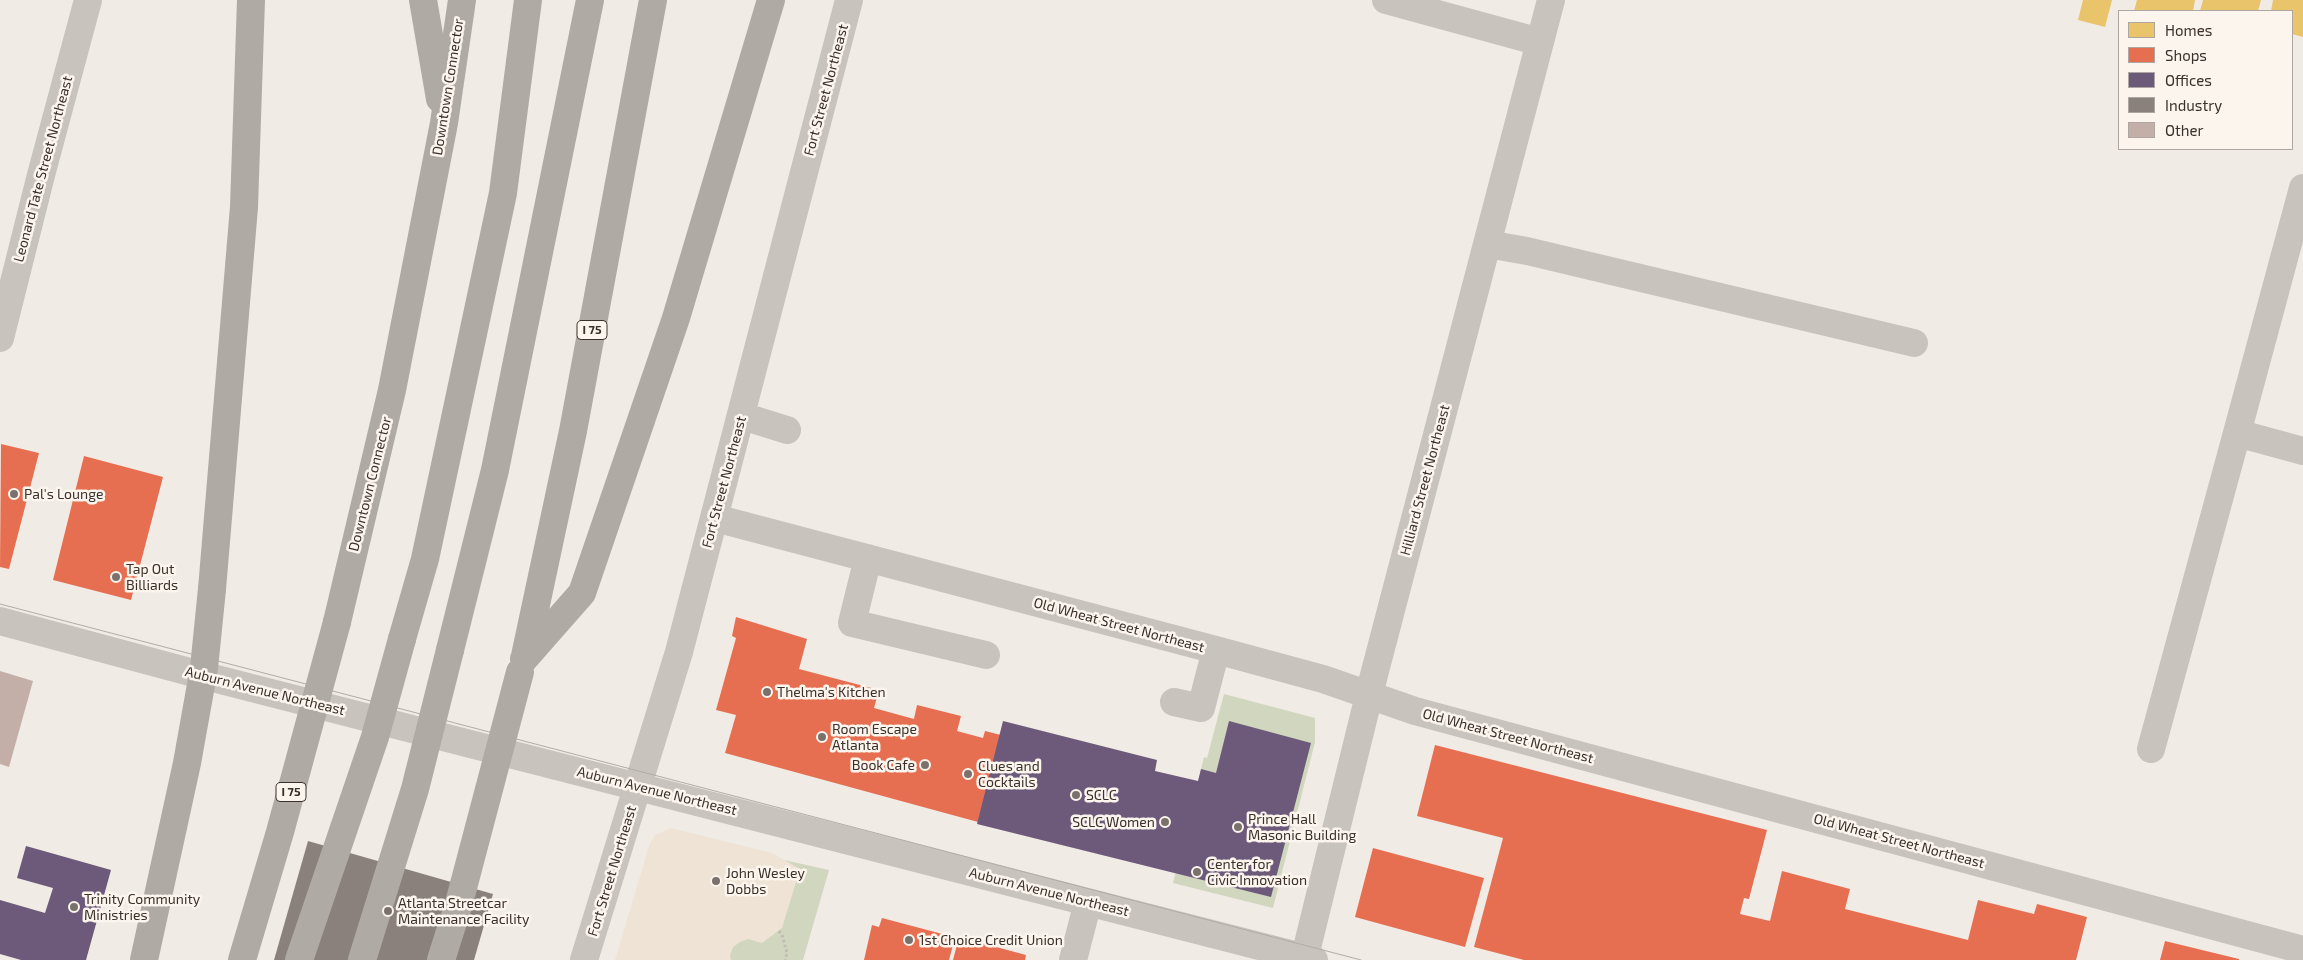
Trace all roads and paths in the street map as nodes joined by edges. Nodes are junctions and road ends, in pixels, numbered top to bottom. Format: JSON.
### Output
{"nodes":[{"id":1,"x":88,"y":0,"type":"edge"},
{"id":2,"x":251,"y":0,"type":"edge"},
{"id":3,"x":422,"y":0,"type":"edge"},
{"id":4,"x":462,"y":0,"type":"edge"},
{"id":5,"x":528,"y":0,"type":"edge"},
{"id":6,"x":590,"y":0,"type":"edge"},
{"id":7,"x":653,"y":0,"type":"edge"},
{"id":8,"x":771,"y":0,"type":"edge"},
{"id":9,"x":849,"y":0,"type":"edge"},
{"id":10,"x":1386,"y":0,"type":"edge"},
{"id":11,"x":1551,"y":0,"type":"edge"},
{"id":12,"x":1540,"y":42,"type":"junction"},
{"id":13,"x":444,"y":123,"type":"junction"},
{"id":14,"x":2303,"y":188,"type":"edge"},
{"id":15,"x":1487,"y":244,"type":"junction"},
{"id":16,"x":0,"y":338,"type":"edge"},
{"id":17,"x":1914,"y":343,"type":"dead end"},
{"id":18,"x":742,"y":416,"type":"junction"},
{"id":19,"x":787,"y":430,"type":"dead end"},
{"id":20,"x":2237,"y":433,"type":"junction"},
{"id":21,"x":2303,"y":450,"type":"edge"},
{"id":22,"x":715,"y":518,"type":"junction"},
{"id":23,"x":868,"y":558,"type":"junction"},
{"id":24,"x":0,"y":621,"type":"edge"},
{"id":25,"x":1216,"y":650,"type":"junction"},
{"id":26,"x":986,"y":655,"type":"dead end"},
{"id":27,"x":522,"y":666,"type":"junction"},
{"id":28,"x":1369,"y":695,"type":"junction"},
{"id":29,"x":1174,"y":702,"type":"dead end"},
{"id":30,"x":2151,"y":749,"type":"dead end"},
{"id":31,"x":638,"y":786,"type":"junction"},
{"id":32,"x":1088,"y":902,"type":"junction"},
{"id":33,"x":779,"y":931,"type":"dead end"},
{"id":34,"x":2303,"y":950,"type":"edge"},
{"id":35,"x":1307,"y":959,"type":"edge"},
{"id":36,"x":144,"y":960,"type":"edge"},
{"id":37,"x":242,"y":960,"type":"edge"},
{"id":38,"x":299,"y":960,"type":"edge"},
{"id":39,"x":362,"y":960,"type":"edge"},
{"id":40,"x":441,"y":960,"type":"edge"},
{"id":41,"x":584,"y":960,"type":"edge"},
{"id":42,"x":785,"y":960,"type":"edge"},
{"id":43,"x":1073,"y":960,"type":"edge"}],
"edges":[{"from":1,"to":16,"type":"street","name":"Leonard Tate Street Northeast"},
{"from":2,"to":36,"type":"highway","bridge":true},
{"from":3,"to":13,"type":"highway"},
{"from":4,"to":13,"type":"highway","name":"Downtown Connector","number":"I 75"},
{"from":5,"to":38,"type":"highway","bridge":true},
{"from":6,"to":39,"type":"highway","bridge":true},
{"from":7,"to":27,"type":"highway","number":"I 75"},
{"from":8,"to":27,"type":"highway"},
{"from":9,"to":18,"type":"street","name":"Fort Street Northeast"},
{"from":10,"to":12,"type":"street"},
{"from":11,"to":12,"type":"street","name":"Hilliard Street Northeast"},
{"from":12,"to":15,"type":"street","name":"Hilliard Street Northeast"},
{"from":13,"to":37,"type":"highway","name":"Downtown Connector","number":"I 75","bridge":true},
{"from":14,"to":20,"type":"street"},
{"from":15,"to":17,"type":"street"},
{"from":15,"to":28,"type":"street","name":"Hilliard Street Northeast"},
{"from":18,"to":19,"type":"street"},
{"from":18,"to":22,"type":"street","name":"Fort Street Northeast"},
{"from":20,"to":21,"type":"street"},
{"from":20,"to":30,"type":"street"},
{"from":22,"to":23,"type":"street","name":"Old Wheat Street Northeast"},
{"from":22,"to":31,"type":"street","name":"Fort Street Northeast"},
{"from":23,"to":25,"type":"street","name":"Old Wheat Street Northeast"},
{"from":23,"to":26,"type":"street"},
{"from":24,"to":31,"type":"street","name":"Auburn Avenue Northeast"},
{"from":25,"to":28,"type":"street","name":"Old Wheat Street Northeast"},
{"from":25,"to":29,"type":"street"},
{"from":27,"to":40,"type":"highway","number":"I 75","bridge":true},
{"from":28,"to":34,"type":"street","name":"Old Wheat Street Northeast"},
{"from":28,"to":35,"type":"street","name":"Hilliard Street Northeast"},
{"from":31,"to":32,"type":"street","name":"Auburn Avenue Northeast"},
{"from":31,"to":41,"type":"street","name":"Fort Street Northeast"},
{"from":32,"to":35,"type":"street","name":"Auburn Avenue Northeast"},
{"from":32,"to":43,"type":"street"},
{"from":33,"to":42,"type":"path"}]}
